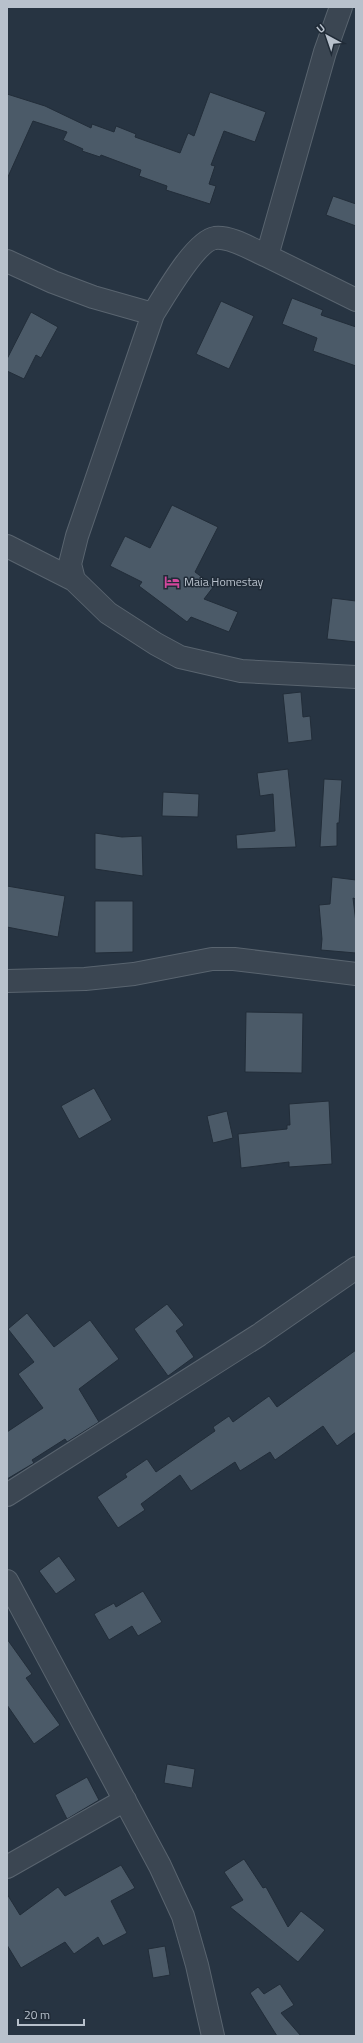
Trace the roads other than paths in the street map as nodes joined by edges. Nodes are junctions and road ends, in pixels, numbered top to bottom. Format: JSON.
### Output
{"nodes":[{"id":1,"x":341,"y":7,"type":"edge"},
{"id":2,"x":267,"y":256,"type":"junction"},
{"id":3,"x":7,"y":261,"type":"edge"},
{"id":4,"x":356,"y":300,"type":"edge"},
{"id":5,"x":154,"y":314,"type":"junction"},
{"id":6,"x":7,"y":546,"type":"edge"},
{"id":7,"x":74,"y":580,"type":"junction"},
{"id":8,"x":356,"y":677,"type":"edge"},
{"id":9,"x":356,"y":974,"type":"edge"},
{"id":10,"x":7,"y":981,"type":"edge"},
{"id":11,"x":356,"y":1268,"type":"edge"},
{"id":12,"x":7,"y":1495,"type":"edge"},
{"id":13,"x":7,"y":1581,"type":"edge"},
{"id":14,"x":125,"y":1800,"type":"junction"},
{"id":15,"x":7,"y":1866,"type":"edge"},
{"id":16,"x":213,"y":2036,"type":"edge"}],
"edges":[{"from":1,"to":2,"type":"street"},
{"from":2,"to":4,"type":"street"},
{"from":2,"to":5,"type":"street"},
{"from":3,"to":5,"type":"street"},
{"from":5,"to":7,"type":"street"},
{"from":6,"to":7,"type":"street"},
{"from":7,"to":8,"type":"street"},
{"from":9,"to":10,"type":"street"},
{"from":11,"to":12,"type":"street"},
{"from":13,"to":14,"type":"street"},
{"from":14,"to":15,"type":"street"},
{"from":14,"to":16,"type":"street"}]}
